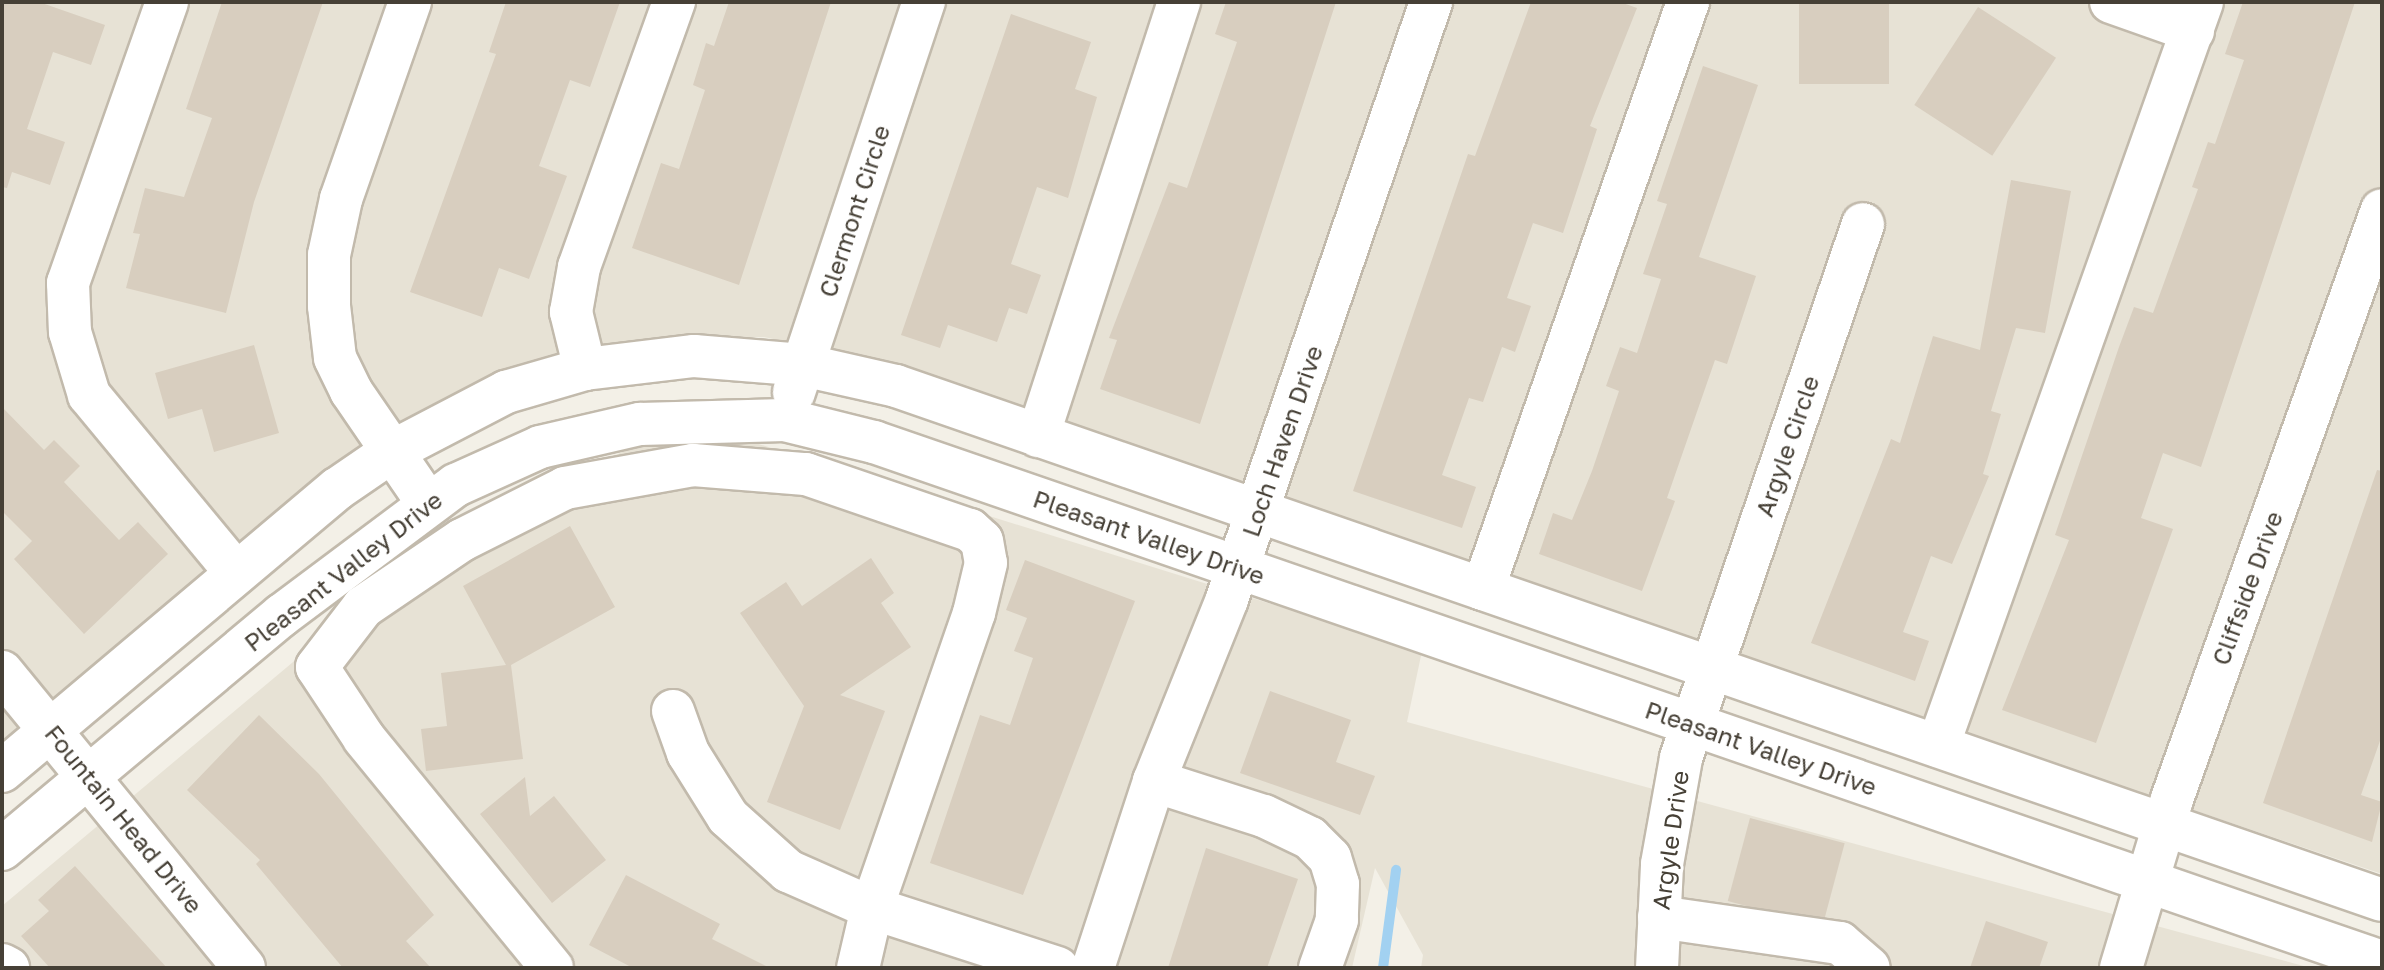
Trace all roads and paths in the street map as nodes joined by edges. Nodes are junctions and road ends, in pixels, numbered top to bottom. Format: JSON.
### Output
{"nodes":[{"id":1,"x":167,"y":2,"type":"edge"},
{"id":2,"x":410,"y":2,"type":"edge"},
{"id":3,"x":674,"y":2,"type":"edge"},
{"id":4,"x":924,"y":2,"type":"edge"},
{"id":5,"x":1179,"y":2,"type":"edge"},
{"id":6,"x":1431,"y":2,"type":"edge"},
{"id":7,"x":1688,"y":2,"type":"edge"},
{"id":8,"x":2111,"y":2,"type":"edge"},
{"id":9,"x":2198,"y":16,"type":"edge"},
{"id":10,"x":2382,"y":210,"type":"edge"},
{"id":11,"x":1863,"y":224,"type":"dead end"},
{"id":12,"x":803,"y":365,"type":"junction"},
{"id":13,"x":585,"y":369,"type":"junction"},
{"id":14,"x":785,"y":420,"type":"junction"},
{"id":15,"x":1038,"y":436,"type":"junction"},
{"id":16,"x":391,"y":452,"type":"junction"},
{"id":17,"x":427,"y":502,"type":"junction"},
{"id":18,"x":1258,"y":512,"type":"junction"},
{"id":19,"x":1238,"y":568,"type":"junction"},
{"id":20,"x":236,"y":573,"type":"junction"},
{"id":21,"x":1483,"y":589,"type":"junction"},
{"id":22,"x":1711,"y":668,"type":"junction"},
{"id":23,"x":2,"y":672,"type":"edge"},
{"id":24,"x":673,"y":711,"type":"dead end"},
{"id":25,"x":1692,"y":724,"type":"junction"},
{"id":26,"x":53,"y":730,"type":"junction"},
{"id":27,"x":1938,"y":746,"type":"junction"},
{"id":28,"x":2,"y":771,"type":"edge"},
{"id":29,"x":91,"y":775,"type":"junction"},
{"id":30,"x":1154,"y":781,"type":"junction"},
{"id":31,"x":2163,"y":824,"type":"junction"},
{"id":32,"x":2,"y":849,"type":"edge"},
{"id":33,"x":2144,"y":882,"type":"junction"},
{"id":34,"x":2382,"y":900,"type":"edge"},
{"id":35,"x":872,"y":908,"type":"junction"},
{"id":36,"x":1659,"y":917,"type":"junction"},
{"id":37,"x":2382,"y":962,"type":"edge"},
{"id":38,"x":2,"y":965,"type":"edge"},
{"id":39,"x":8,"y":968,"type":"edge"},
{"id":40,"x":244,"y":968,"type":"edge"},
{"id":41,"x":552,"y":968,"type":"edge"},
{"id":42,"x":858,"y":968,"type":"edge"},
{"id":43,"x":1058,"y":968,"type":"edge"},
{"id":44,"x":1093,"y":968,"type":"edge"},
{"id":45,"x":1320,"y":968,"type":"edge"},
{"id":46,"x":1657,"y":968,"type":"edge"},
{"id":47,"x":1869,"y":968,"type":"edge"},
{"id":48,"x":2121,"y":968,"type":"edge"}],
"edges":[{"from":1,"to":20,"type":"street"},
{"from":2,"to":16,"type":"street"},
{"from":3,"to":13,"type":"street"},
{"from":4,"to":12,"type":"street","name":"Clermont Circle"},
{"from":5,"to":15,"type":"street"},
{"from":6,"to":18,"type":"street","name":"Loch Haven Drive"},
{"from":7,"to":21,"type":"street"},
{"from":8,"to":9,"type":"street"},
{"from":9,"to":27,"type":"street"},
{"from":10,"to":31,"type":"street","name":"Cliffside Drive"},
{"from":11,"to":22,"type":"street","name":"Argyle Circle"},
{"from":12,"to":13,"type":"street"},
{"from":12,"to":14,"type":"street","name":"Clermont Circle"},
{"from":12,"to":15,"type":"street"},
{"from":13,"to":16,"type":"street"},
{"from":14,"to":17,"type":"street","name":"Pleasant Valley Drive"},
{"from":14,"to":19,"type":"street","name":"Pleasant Valley Drive"},
{"from":15,"to":18,"type":"street"},
{"from":16,"to":17,"type":"street"},
{"from":16,"to":20,"type":"street"},
{"from":17,"to":29,"type":"street","name":"Pleasant Valley Drive"},
{"from":18,"to":19,"type":"street","name":"Loch Haven Drive"},
{"from":18,"to":21,"type":"street"},
{"from":19,"to":25,"type":"street","name":"Pleasant Valley Drive"},
{"from":19,"to":30,"type":"street","name":"Loch Haven Drive"},
{"from":20,"to":26,"type":"street"},
{"from":21,"to":22,"type":"street"},
{"from":22,"to":25,"type":"street","name":"Argyle Drive"},
{"from":22,"to":27,"type":"street"},
{"from":23,"to":26,"type":"street","name":"Fountain Head Drive"},
{"from":24,"to":35,"type":"street"},
{"from":25,"to":33,"type":"street","name":"Pleasant Valley Drive"},
{"from":25,"to":36,"type":"street","name":"Argyle Drive"},
{"from":26,"to":28,"type":"street"},
{"from":26,"to":29,"type":"street","name":"Fountain Head Drive"},
{"from":27,"to":31,"type":"street"},
{"from":29,"to":32,"type":"street","name":"Pleasant Valley Drive"},
{"from":29,"to":40,"type":"street","name":"Fountain Head Drive"},
{"from":30,"to":44,"type":"street","name":"Loch Haven Drive"},
{"from":30,"to":45,"type":"street"},
{"from":31,"to":33,"type":"street","name":"Cliffside Drive"},
{"from":31,"to":34,"type":"street"},
{"from":33,"to":37,"type":"street","name":"Pleasant Valley Drive"},
{"from":33,"to":48,"type":"street","name":"Cliffside Drive"},
{"from":35,"to":41,"type":"street"},
{"from":35,"to":42,"type":"street"},
{"from":35,"to":43,"type":"street"},
{"from":36,"to":46,"type":"street","name":"Argyle Drive"},
{"from":36,"to":47,"type":"street"},
{"from":38,"to":39,"type":"street"}]}
